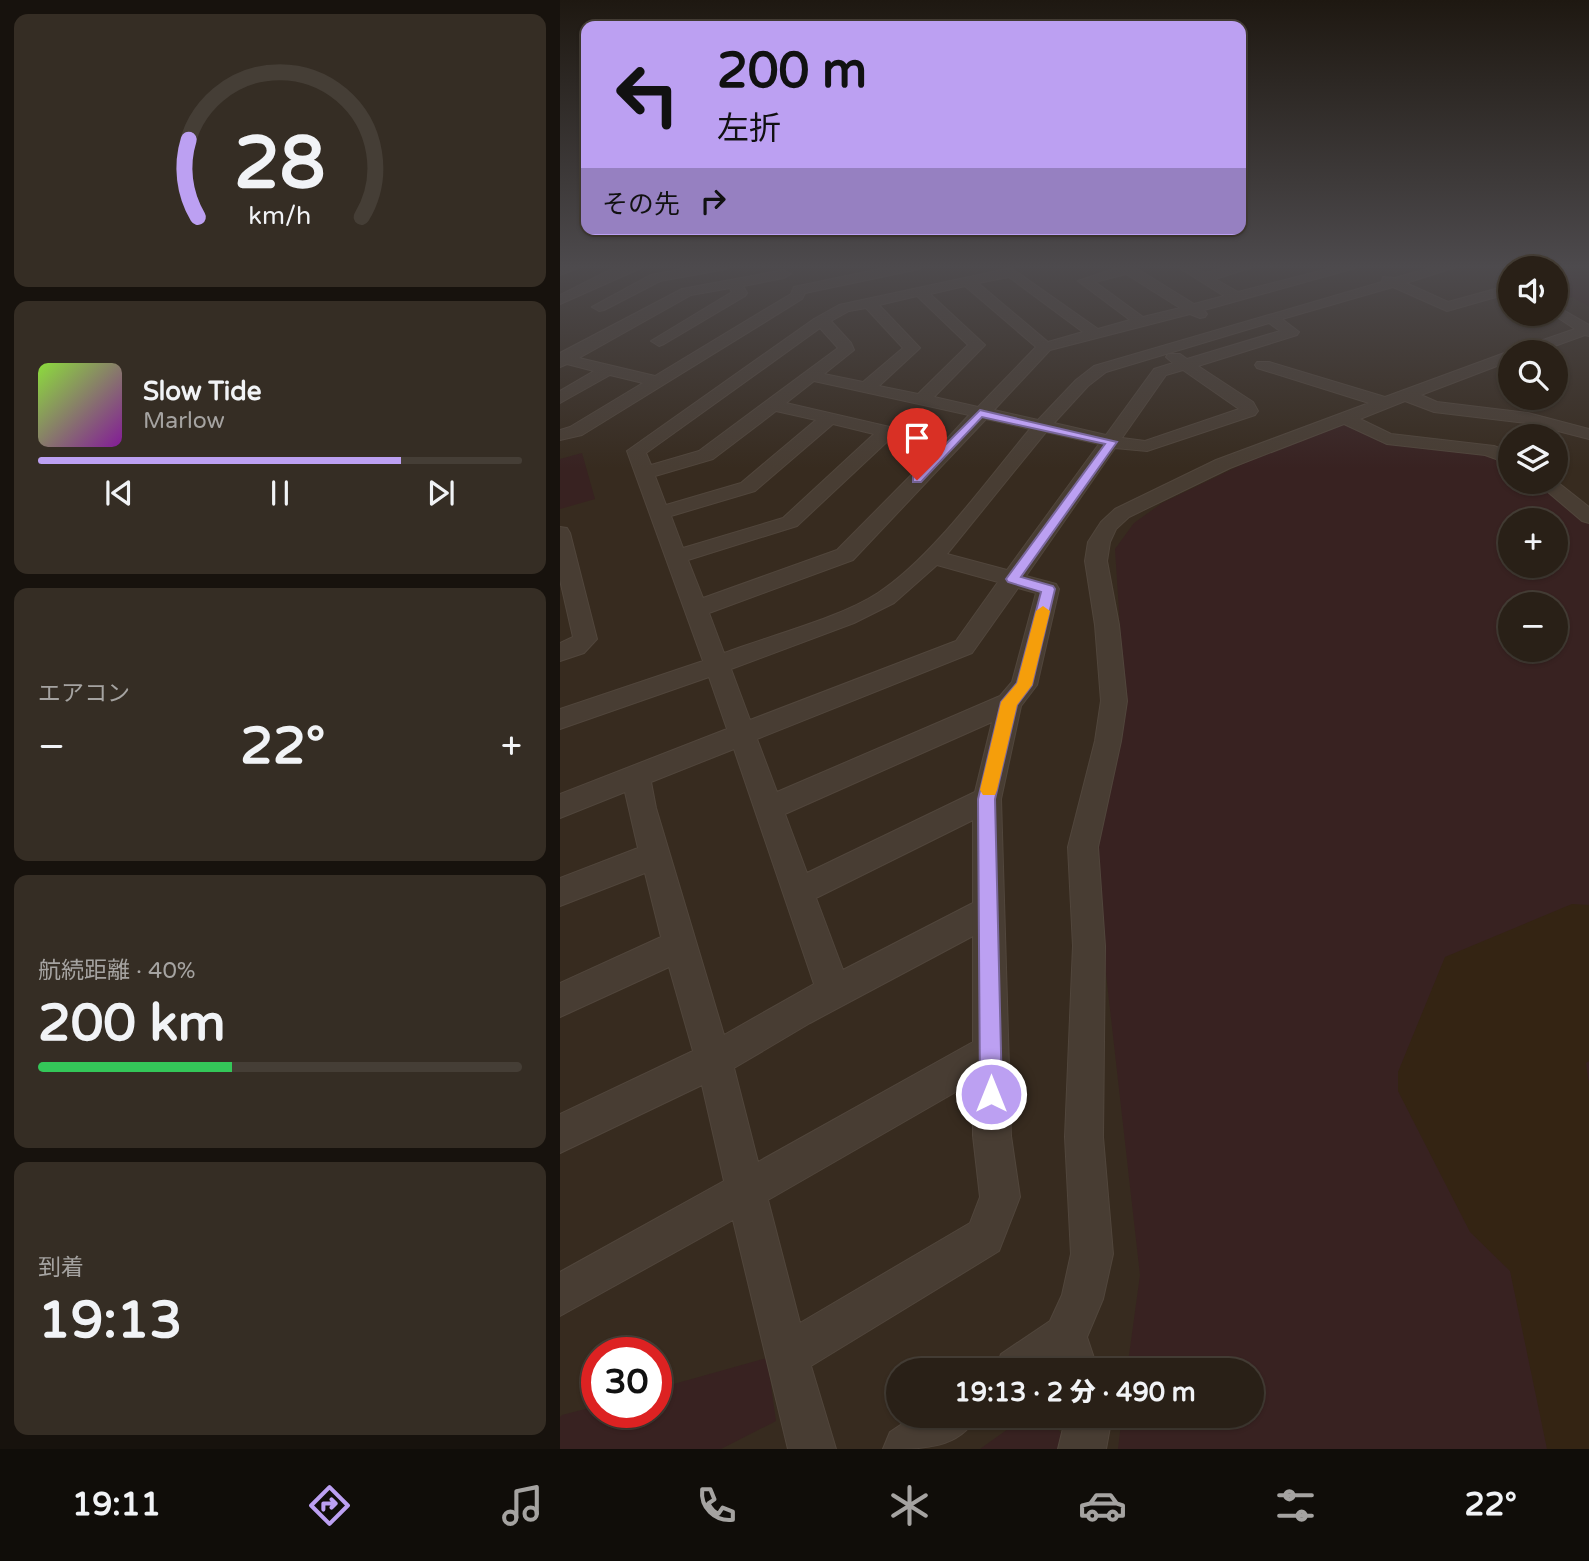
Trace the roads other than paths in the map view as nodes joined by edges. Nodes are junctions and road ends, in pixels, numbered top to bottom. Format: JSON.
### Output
{"nodes":[{"id":1,"x":613,"y":333,"type":"edge"},
{"id":2,"x":624,"y":333,"type":"edge"},
{"id":3,"x":660,"y":333,"type":"edge"},
{"id":4,"x":737,"y":333,"type":"edge"},
{"id":5,"x":804,"y":333,"type":"edge"},
{"id":6,"x":834,"y":333,"type":"edge"},
{"id":7,"x":897,"y":333,"type":"edge"},
{"id":8,"x":964,"y":333,"type":"edge"},
{"id":9,"x":1028,"y":333,"type":"edge"},
{"id":10,"x":1100,"y":333,"type":"edge"},
{"id":11,"x":1216,"y":333,"type":"edge"},
{"id":12,"x":1290,"y":333,"type":"edge"},
{"id":13,"x":1582,"y":333,"type":"edge"},
{"id":14,"x":1095,"y":334,"type":"joint"},
{"id":15,"x":649,"y":338,"type":"junction"},
{"id":16,"x":1559,"y":340,"type":"edge"},
{"id":17,"x":1045,"y":347,"type":"junction"},
{"id":18,"x":1161,"y":349,"type":"junction"},
{"id":19,"x":705,"y":352,"type":"junction"},
{"id":20,"x":562,"y":359,"type":"edge"},
{"id":21,"x":1498,"y":361,"type":"edge"},
{"id":22,"x":1184,"y":364,"type":"junction"},
{"id":23,"x":1263,"y":365,"type":"dead end"},
{"id":24,"x":608,"y":369,"type":"junction"},
{"id":25,"x":812,"y":376,"type":"junction"},
{"id":26,"x":657,"y":381,"type":"junction"},
{"id":27,"x":866,"y":388,"type":"junction"},
{"id":28,"x":560,"y":398,"type":"edge"},
{"id":29,"x":1396,"y":399,"type":"junction"},
{"id":30,"x":922,"y":400,"type":"junction"},
{"id":31,"x":774,"y":405,"type":"junction"},
{"id":32,"x":980,"y":413,"type":"junction"},
{"id":33,"x":829,"y":418,"type":"junction"},
{"id":34,"x":1345,"y":418,"type":"junction"},
{"id":35,"x":1042,"y":426,"type":"junction"},
{"id":36,"x":888,"y":432,"type":"junction"},
{"id":37,"x":1589,"y":434,"type":"edge"},
{"id":38,"x":560,"y":435,"type":"edge"},
{"id":39,"x":1112,"y":442,"type":"junction"},
{"id":40,"x":949,"y":446,"type":"junction"},
{"id":41,"x":1498,"y":454,"type":"edge"},
{"id":42,"x":644,"y":473,"type":"junction"},
{"id":43,"x":1560,"y":494,"type":"edge"},
{"id":44,"x":659,"y":513,"type":"junction"},
{"id":45,"x":1589,"y":517,"type":"edge"},
{"id":46,"x":560,"y":533,"type":"edge"},
{"id":47,"x":676,"y":557,"type":"junction"},
{"id":48,"x":933,"y":557,"type":"junction"},
{"id":49,"x":1013,"y":579,"type":"junction"},
{"id":50,"x":696,"y":609,"type":"junction"},
{"id":51,"x":560,"y":652,"type":"edge"},
{"id":52,"x":717,"y":665,"type":"junction"},
{"id":53,"x":1009,"y":702,"type":"junction"},
{"id":54,"x":560,"y":719,"type":"edge"},
{"id":55,"x":742,"y":734,"type":"junction"},
{"id":56,"x":636,"y":776,"type":"junction"},
{"id":57,"x":987,"y":799,"type":"junction"},
{"id":58,"x":560,"y":806,"type":"edge"},
{"id":59,"x":769,"y":808,"type":"junction"},
{"id":60,"x":657,"y":854,"type":"junction"},
{"id":61,"x":560,"y":892,"type":"edge"},
{"id":62,"x":798,"y":892,"type":"junction"},
{"id":63,"x":990,"y":910,"type":"junction"},
{"id":64,"x":680,"y":945,"type":"junction"},
{"id":65,"x":834,"y":992,"type":"junction"},
{"id":66,"x":560,"y":1000,"type":"edge"},
{"id":67,"x":991,"y":1052,"type":"junction"},
{"id":68,"x":713,"y":1060,"type":"junction"},
{"id":69,"x":560,"y":1134,"type":"edge"},
{"id":70,"x":746,"y":1191,"type":"junction"},
{"id":71,"x":560,"y":1295,"type":"edge"},
{"id":72,"x":1071,"y":1353,"type":"edge"},
{"id":73,"x":786,"y":1356,"type":"junction"},
{"id":74,"x":937,"y":1428,"type":"edge"},
{"id":75,"x":1086,"y":1428,"type":"edge"},
{"id":76,"x":812,"y":1449,"type":"edge"},
{"id":77,"x":907,"y":1449,"type":"edge"},
{"id":78,"x":1082,"y":1449,"type":"edge"}],
"edges":[{"from":1,"to":20,"type":"street"},
{"from":2,"to":15,"type":"street"},
{"from":3,"to":15,"type":"street"},
{"from":4,"to":19,"type":"street"},
{"from":5,"to":42,"type":"street"},
{"from":6,"to":25,"type":"street"},
{"from":7,"to":27,"type":"street"},
{"from":8,"to":30,"type":"street"},
{"from":9,"to":17,"type":"street"},
{"from":10,"to":14,"type":"street"},
{"from":11,"to":18,"type":"street"},
{"from":12,"to":22,"type":"street"},
{"from":13,"to":16,"type":"street"},
{"from":14,"to":17,"type":"street"},
{"from":15,"to":19,"type":"street"},
{"from":17,"to":32,"type":"street"},
{"from":18,"to":22,"type":"street"},
{"from":18,"to":35,"type":"street"},
{"from":19,"to":26,"type":"street"},
{"from":20,"to":24,"type":"street"},
{"from":21,"to":29,"type":"street"},
{"from":22,"to":39,"type":"street"},
{"from":22,"to":39,"type":"street"},
{"from":23,"to":29,"type":"street"},
{"from":24,"to":26,"type":"street"},
{"from":24,"to":28,"type":"street"},
{"from":25,"to":27,"type":"street"},
{"from":25,"to":31,"type":"street"},
{"from":26,"to":38,"type":"street"},
{"from":27,"to":30,"type":"street"},
{"from":29,"to":34,"type":"street"},
{"from":29,"to":37,"type":"street"},
{"from":30,"to":32,"type":"street"},
{"from":31,"to":33,"type":"street"},
{"from":31,"to":42,"type":"street"},
{"from":32,"to":35,"type":"street"},
{"from":32,"to":40,"type":"street"},
{"from":33,"to":36,"type":"street"},
{"from":33,"to":44,"type":"street"},
{"from":34,"to":41,"type":"street"},
{"from":34,"to":72,"type":"street"},
{"from":35,"to":39,"type":"street"},
{"from":35,"to":48,"type":"street"},
{"from":36,"to":40,"type":"street"},
{"from":36,"to":47,"type":"street"},
{"from":39,"to":49,"type":"street"},
{"from":40,"to":50,"type":"street"},
{"from":42,"to":44,"type":"street"},
{"from":43,"to":45,"type":"street"},
{"from":44,"to":47,"type":"street"},
{"from":46,"to":51,"type":"street"},
{"from":47,"to":50,"type":"street"},
{"from":48,"to":49,"type":"street"},
{"from":48,"to":52,"type":"street"},
{"from":49,"to":53,"type":"street"},
{"from":49,"to":55,"type":"street"},
{"from":50,"to":52,"type":"street"},
{"from":52,"to":54,"type":"street"},
{"from":52,"to":55,"type":"street"},
{"from":53,"to":57,"type":"street"},
{"from":53,"to":59,"type":"street"},
{"from":55,"to":56,"type":"street"},
{"from":55,"to":59,"type":"street"},
{"from":56,"to":58,"type":"street"},
{"from":56,"to":60,"type":"street"},
{"from":57,"to":62,"type":"street"},
{"from":57,"to":63,"type":"street"},
{"from":59,"to":62,"type":"street"},
{"from":60,"to":61,"type":"street"},
{"from":60,"to":64,"type":"street"},
{"from":62,"to":65,"type":"street"},
{"from":63,"to":65,"type":"street"},
{"from":63,"to":67,"type":"street"},
{"from":64,"to":66,"type":"street"},
{"from":64,"to":68,"type":"street"},
{"from":65,"to":68,"type":"street"},
{"from":67,"to":70,"type":"street"},
{"from":67,"to":73,"type":"street"},
{"from":68,"to":69,"type":"street"},
{"from":68,"to":70,"type":"street"},
{"from":70,"to":71,"type":"street"},
{"from":70,"to":73,"type":"street"},
{"from":73,"to":76,"type":"street"},
{"from":74,"to":77,"type":"street"},
{"from":75,"to":78,"type":"street"}]}
